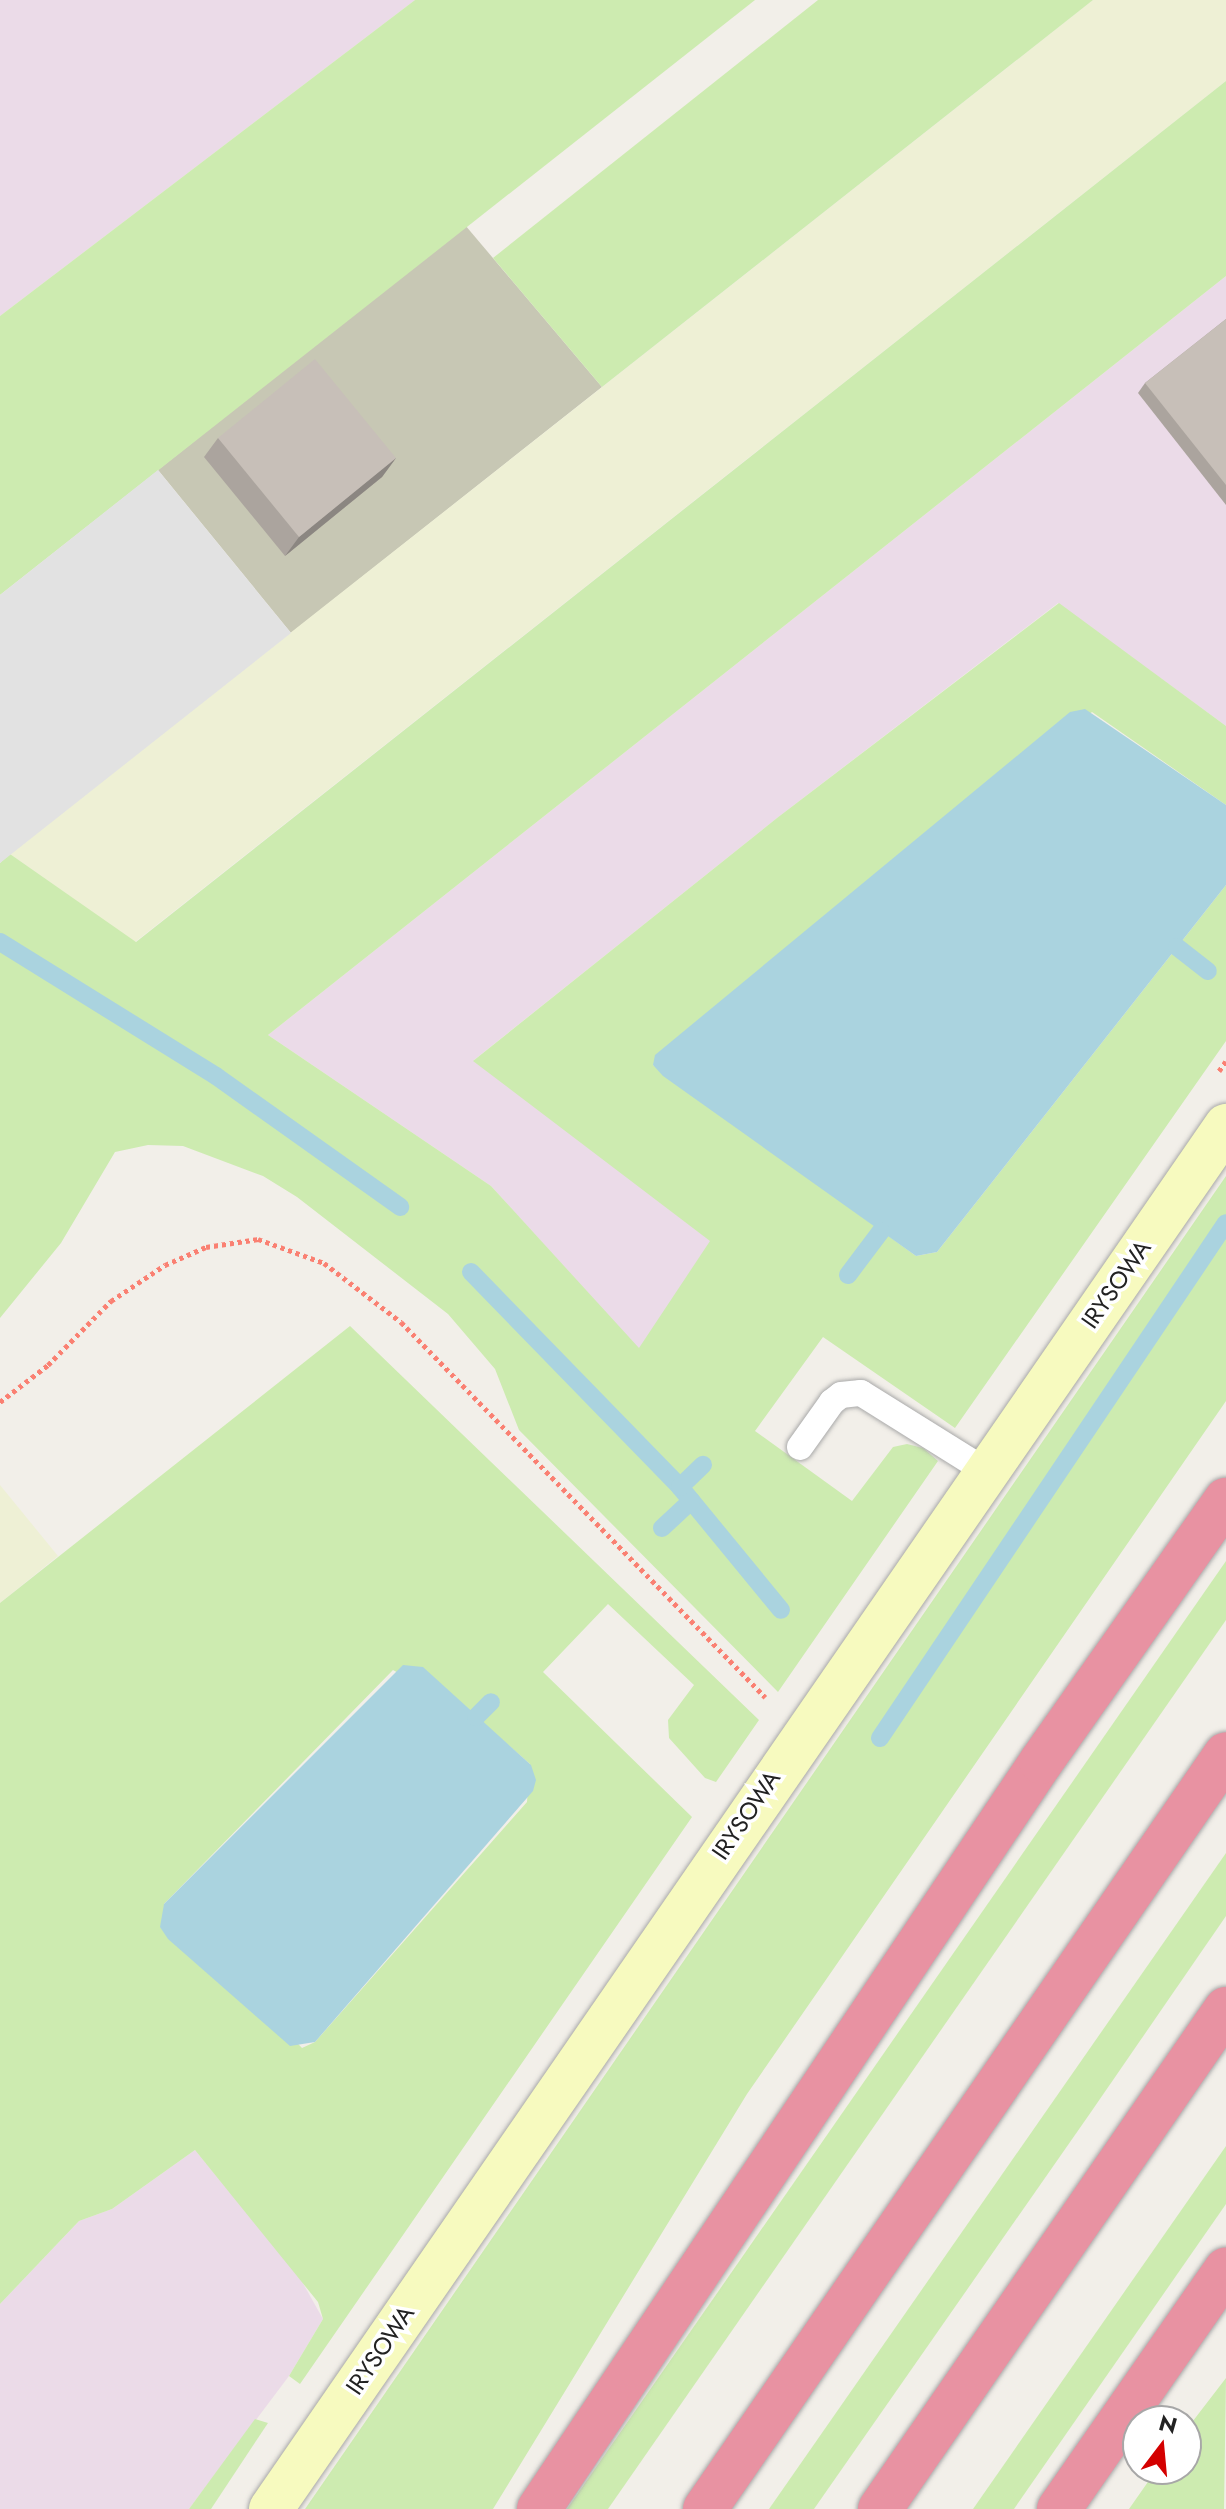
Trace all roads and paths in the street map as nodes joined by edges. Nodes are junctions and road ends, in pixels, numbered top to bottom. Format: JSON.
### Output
{"nodes":[{"id":1,"x":1226,"y":1126,"type":"edge"},
{"id":2,"x":0,"y":1402,"type":"edge"},
{"id":3,"x":800,"y":1447,"type":"dead end"},
{"id":4,"x":986,"y":1471,"type":"junction"},
{"id":5,"x":1226,"y":1500,"type":"edge"},
{"id":6,"x":802,"y":1733,"type":"junction"},
{"id":7,"x":1226,"y":1754,"type":"edge"},
{"id":8,"x":1226,"y":2009,"type":"edge"},
{"id":9,"x":1226,"y":2270,"type":"edge"},
{"id":10,"x":271,"y":2509,"type":"edge"},
{"id":11,"x":539,"y":2509,"type":"edge"},
{"id":12,"x":705,"y":2509,"type":"edge"},
{"id":13,"x":880,"y":2509,"type":"edge"},
{"id":14,"x":1059,"y":2509,"type":"edge"}],
"edges":[{"from":1,"to":4,"type":"street","name":"IRYSOWA"},
{"from":2,"to":6,"type":"path"},
{"from":3,"to":4,"type":"lane"},
{"from":4,"to":6,"type":"street","name":"IRYSOWA"},
{"from":5,"to":11,"type":"highway"},
{"from":6,"to":10,"type":"street","name":"IRYSOWA"},
{"from":7,"to":12,"type":"highway"},
{"from":8,"to":13,"type":"highway"},
{"from":9,"to":14,"type":"highway"}]}
